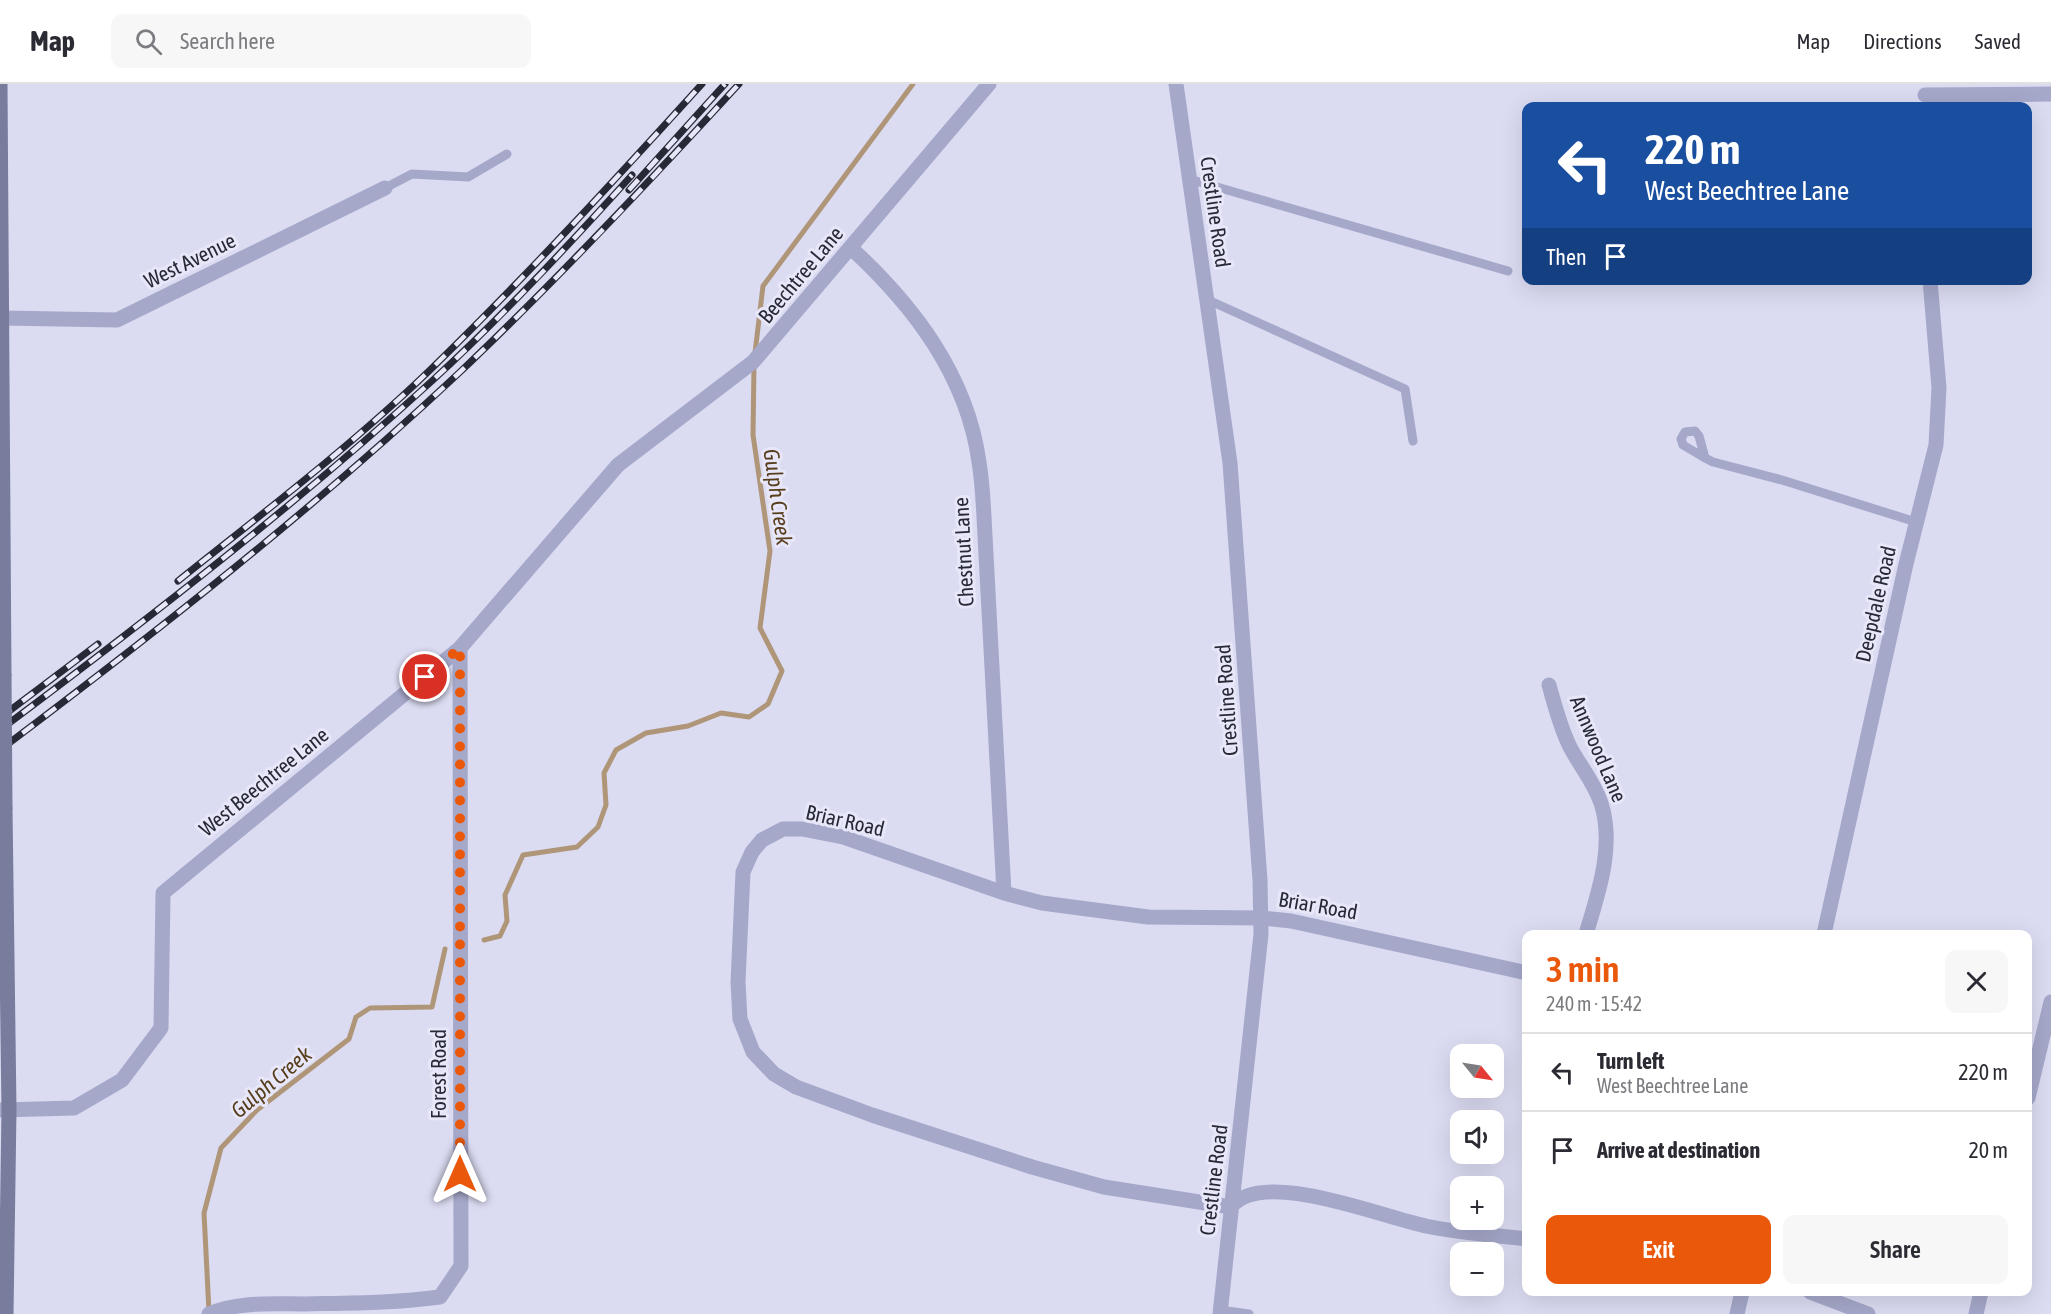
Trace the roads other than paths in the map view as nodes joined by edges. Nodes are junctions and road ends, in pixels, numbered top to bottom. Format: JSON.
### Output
{"nodes":[{"id":1,"x":0,"y":84,"type":"edge"},
{"id":2,"x":989,"y":84,"type":"edge"},
{"id":3,"x":1176,"y":84,"type":"edge"},
{"id":4,"x":2051,"y":94,"type":"edge"},
{"id":5,"x":1925,"y":95,"type":"edge"},
{"id":6,"x":507,"y":154,"type":"dead end"},
{"id":7,"x":1189,"y":179,"type":"junction"},
{"id":8,"x":385,"y":188,"type":"joint"},
{"id":9,"x":851,"y":248,"type":"junction"},
{"id":10,"x":1508,"y":271,"type":"dead end"},
{"id":11,"x":1930,"y":285,"type":"edge"},
{"id":12,"x":1206,"y":299,"type":"junction"},
{"id":13,"x":2,"y":318,"type":"junction"},
{"id":14,"x":1,"y":357,"type":"edge"},
{"id":15,"x":1413,"y":441,"type":"dead end"},
{"id":16,"x":1705,"y":458,"type":"dead end"},
{"id":17,"x":618,"y":465,"type":"joint"},
{"id":18,"x":1916,"y":522,"type":"junction"},
{"id":19,"x":1,"y":542,"type":"edge"},
{"id":20,"x":460,"y":648,"type":"junction"},
{"id":21,"x":1549,"y":685,"type":"dead end"},
{"id":22,"x":1004,"y":893,"type":"junction"},
{"id":23,"x":3,"y":902,"type":"edge"},
{"id":24,"x":1262,"y":918,"type":"junction"},
{"id":25,"x":1587,"y":930,"type":"edge"},
{"id":26,"x":1825,"y":930,"type":"edge"},
{"id":27,"x":1522,"y":972,"type":"edge"},
{"id":28,"x":2051,"y":1002,"type":"edge"},
{"id":29,"x":2032,"y":1081,"type":"edge"},
{"id":30,"x":4,"y":1110,"type":"edge"},
{"id":31,"x":1231,"y":1207,"type":"junction"},
{"id":32,"x":1522,"y":1238,"type":"edge"},
{"id":33,"x":1741,"y":1296,"type":"edge"},
{"id":34,"x":1821,"y":1296,"type":"edge"},
{"id":35,"x":1980,"y":1296,"type":"edge"},
{"id":36,"x":1220,"y":1312,"type":"edge"},
{"id":37,"x":6,"y":1314,"type":"edge"},
{"id":38,"x":209,"y":1314,"type":"edge"},
{"id":39,"x":1249,"y":1314,"type":"edge"},
{"id":40,"x":1737,"y":1314,"type":"edge"},
{"id":41,"x":1868,"y":1314,"type":"edge"},
{"id":42,"x":1976,"y":1314,"type":"edge"}],
"edges":[{"from":1,"to":13,"type":"street"},
{"from":2,"to":9,"type":"street","name":"Beechtree Lane"},
{"from":3,"to":7,"type":"street","name":"Crestline Road"},
{"from":4,"to":5,"type":"street"},
{"from":6,"to":8,"type":"lane"},
{"from":7,"to":10,"type":"lane"},
{"from":7,"to":12,"type":"street","name":"Crestline Road"},
{"from":8,"to":13,"type":"street","name":"West Avenue"},
{"from":9,"to":17,"type":"street","name":"Beechtree Lane"},
{"from":9,"to":22,"type":"street","name":"Chestnut Lane"},
{"from":11,"to":18,"type":"street","name":"Deepdale Road"},
{"from":12,"to":15,"type":"lane"},
{"from":12,"to":24,"type":"street","name":"Crestline Road"},
{"from":13,"to":14,"type":"street"},
{"from":14,"to":19,"type":"street"},
{"from":16,"to":18,"type":"lane"},
{"from":17,"to":20,"type":"street","name":"West Beechtree Lane"},
{"from":18,"to":26,"type":"street","name":"Deepdale Road"},
{"from":19,"to":23,"type":"street","bridge":true},
{"from":20,"to":30,"type":"street","name":"West Beechtree Lane"},
{"from":20,"to":38,"type":"street","name":"Forest Road"},
{"from":21,"to":25,"type":"street","name":"Annwood Lane"},
{"from":22,"to":24,"type":"street","name":"Briar Road"},
{"from":22,"to":31,"type":"street","name":"Briar Road"},
{"from":23,"to":30,"type":"street"},
{"from":24,"to":27,"type":"street","name":"Briar Road"},
{"from":24,"to":31,"type":"street","name":"Crestline Road"},
{"from":28,"to":29,"type":"street"},
{"from":30,"to":37,"type":"street"},
{"from":31,"to":32,"type":"street"},
{"from":31,"to":36,"type":"street","name":"Crestline Road"},
{"from":33,"to":40,"type":"street"},
{"from":34,"to":41,"type":"street"},
{"from":35,"to":42,"type":"street"},
{"from":36,"to":39,"type":"lane"}]}
